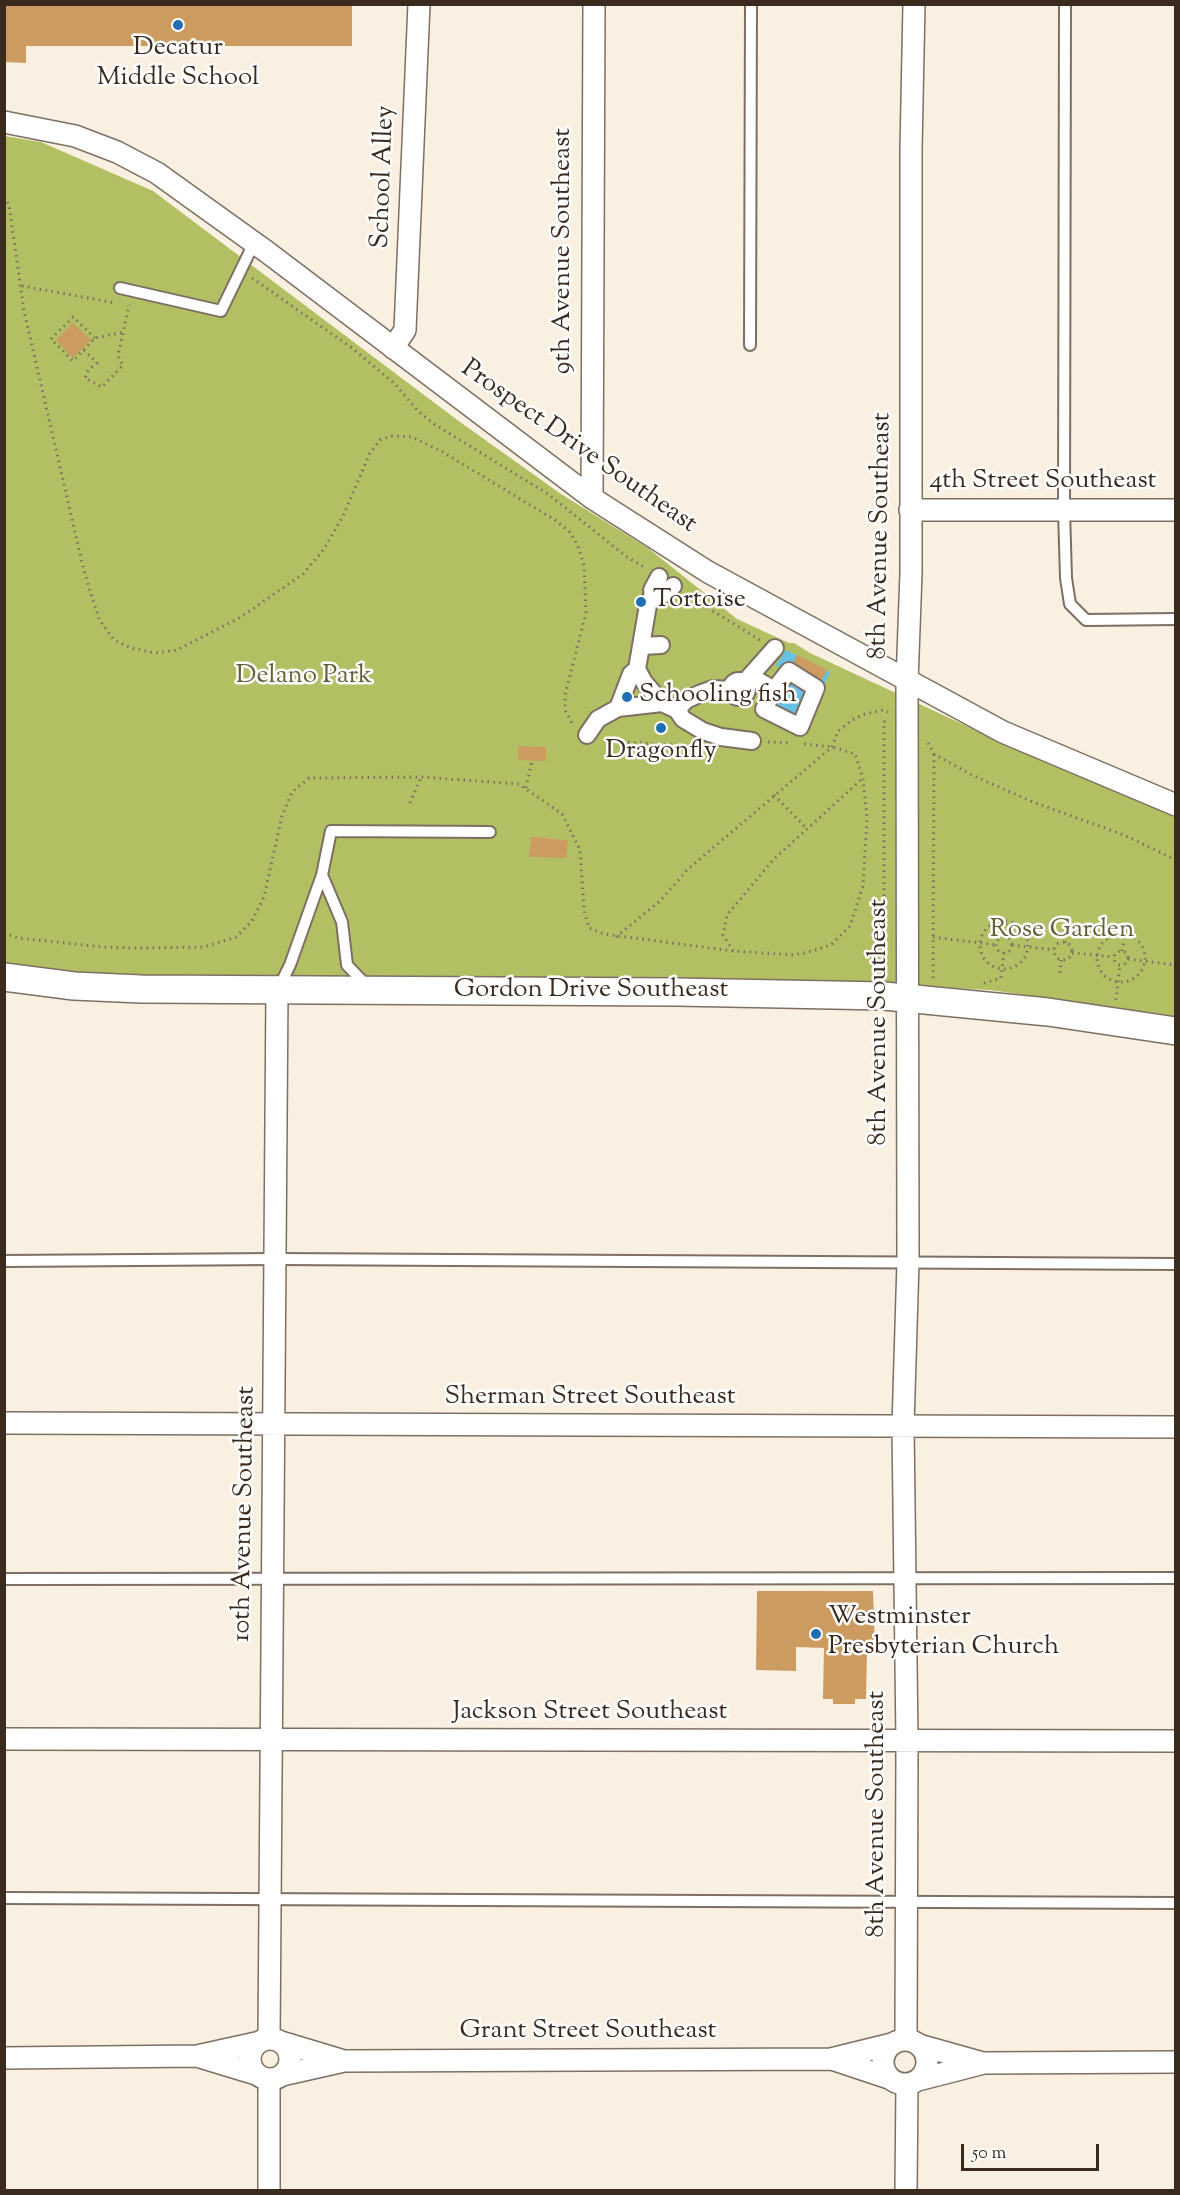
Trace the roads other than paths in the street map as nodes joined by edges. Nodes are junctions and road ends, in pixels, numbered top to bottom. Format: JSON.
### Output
{"nodes":[{"id":1,"x":419,"y":4,"type":"edge"},
{"id":2,"x":594,"y":4,"type":"edge"},
{"id":3,"x":751,"y":4,"type":"edge"},
{"id":4,"x":914,"y":4,"type":"edge"},
{"id":5,"x":1065,"y":4,"type":"edge"},
{"id":6,"x":4,"y":122,"type":"edge"},
{"id":7,"x":254,"y":243,"type":"junction"},
{"id":8,"x":120,"y":288,"type":"dead end"},
{"id":9,"x":750,"y":345,"type":"dead end"},
{"id":10,"x":393,"y":348,"type":"junction"},
{"id":11,"x":592,"y":498,"type":"junction"},
{"id":12,"x":910,"y":510,"type":"junction"},
{"id":13,"x":1064,"y":510,"type":"junction"},
{"id":14,"x":1176,"y":510,"type":"edge"},
{"id":15,"x":666,"y":581,"type":"dead end"},
{"id":16,"x":1176,"y":619,"type":"edge"},
{"id":17,"x":661,"y":645,"type":"dead end"},
{"id":18,"x":642,"y":646,"type":"junction"},
{"id":19,"x":775,"y":648,"type":"dead end"},
{"id":20,"x":637,"y":669,"type":"junction"},
{"id":21,"x":907,"y":682,"type":"junction"},
{"id":22,"x":742,"y":683,"type":"junction"},
{"id":23,"x":774,"y":690,"type":"dead end"},
{"id":24,"x":670,"y":706,"type":"junction"},
{"id":25,"x":618,"y":708,"type":"junction"},
{"id":26,"x":587,"y":735,"type":"road end"},
{"id":27,"x":752,"y":741,"type":"road end"},
{"id":28,"x":1176,"y":805,"type":"edge"},
{"id":29,"x":490,"y":832,"type":"dead end"},
{"id":30,"x":322,"y":875,"type":"junction"},
{"id":31,"x":4,"y":977,"type":"edge"},
{"id":32,"x":277,"y":990,"type":"junction"},
{"id":33,"x":372,"y":990,"type":"junction"},
{"id":34,"x":908,"y":998,"type":"junction"},
{"id":35,"x":1176,"y":1031,"type":"edge"},
{"id":36,"x":276,"y":1259,"type":"junction"},
{"id":37,"x":4,"y":1261,"type":"edge"},
{"id":38,"x":908,"y":1262,"type":"junction"},
{"id":39,"x":1176,"y":1264,"type":"edge"},
{"id":40,"x":4,"y":1424,"type":"edge"},
{"id":41,"x":273,"y":1426,"type":"junction"},
{"id":42,"x":903,"y":1426,"type":"junction"},
{"id":43,"x":1176,"y":1427,"type":"edge"},
{"id":44,"x":905,"y":1578,"type":"junction"},
{"id":45,"x":1176,"y":1578,"type":"edge"},
{"id":46,"x":4,"y":1579,"type":"edge"},
{"id":47,"x":272,"y":1580,"type":"junction"},
{"id":48,"x":4,"y":1739,"type":"edge"},
{"id":49,"x":270,"y":1740,"type":"junction"},
{"id":50,"x":907,"y":1741,"type":"junction"},
{"id":51,"x":1176,"y":1741,"type":"edge"},
{"id":52,"x":4,"y":1898,"type":"edge"},
{"id":53,"x":270,"y":1900,"type":"junction"},
{"id":54,"x":906,"y":1902,"type":"junction"},
{"id":55,"x":1176,"y":1903,"type":"edge"},
{"id":56,"x":269,"y":2041,"type":"junction"},
{"id":57,"x":906,"y":2043,"type":"junction"},
{"id":58,"x":197,"y":2056,"type":"junction"},
{"id":59,"x":4,"y":2058,"type":"edge"},
{"id":60,"x":831,"y":2059,"type":"junction"},
{"id":61,"x":344,"y":2061,"type":"junction"},
{"id":62,"x":1176,"y":2062,"type":"edge"},
{"id":63,"x":984,"y":2063,"type":"junction"},
{"id":64,"x":269,"y":2076,"type":"junction"},
{"id":65,"x":905,"y":2081,"type":"junction"},
{"id":66,"x":269,"y":2190,"type":"edge"},
{"id":67,"x":906,"y":2190,"type":"edge"}],
"edges":[{"from":1,"to":10,"type":"street","name":"School Alley"},
{"from":2,"to":11,"type":"street","name":"9th Avenue Southeast"},
{"from":3,"to":9,"type":"lane"},
{"from":4,"to":12,"type":"street","name":"8th Avenue Southeast"},
{"from":5,"to":13,"type":"lane"},
{"from":6,"to":7,"type":"street","name":"Prospect Drive Southeast"},
{"from":7,"to":8,"type":"lane"},
{"from":7,"to":10,"type":"street","name":"Prospect Drive Southeast"},
{"from":10,"to":11,"type":"street","name":"Prospect Drive Southeast"},
{"from":11,"to":21,"type":"street","name":"Prospect Drive Southeast"},
{"from":12,"to":13,"type":"street","name":"4th Street Southeast"},
{"from":12,"to":21,"type":"street","name":"8th Avenue Southeast"},
{"from":13,"to":14,"type":"street","name":"4th Street Southeast"},
{"from":13,"to":16,"type":"lane"},
{"from":15,"to":18,"type":"street"},
{"from":17,"to":18,"type":"street"},
{"from":18,"to":20,"type":"street"},
{"from":19,"to":22,"type":"street"},
{"from":20,"to":24,"type":"street"},
{"from":20,"to":25,"type":"street"},
{"from":21,"to":28,"type":"street","name":"Prospect Drive Southeast"},
{"from":21,"to":34,"type":"street","name":"8th Avenue Southeast"},
{"from":22,"to":23,"type":"street"},
{"from":22,"to":24,"type":"street"},
{"from":24,"to":25,"type":"street"},
{"from":24,"to":27,"type":"street"},
{"from":25,"to":26,"type":"street"},
{"from":29,"to":30,"type":"lane"},
{"from":30,"to":32,"type":"lane"},
{"from":30,"to":33,"type":"lane"},
{"from":31,"to":32,"type":"street","name":"Gordon Drive Southeast"},
{"from":32,"to":33,"type":"street","name":"Gordon Drive Southeast"},
{"from":32,"to":36,"type":"street","name":"10th Avenue Southeast"},
{"from":33,"to":34,"type":"street","name":"Gordon Drive Southeast"},
{"from":34,"to":35,"type":"street","name":"Gordon Drive Southeast"},
{"from":34,"to":38,"type":"street","name":"8th Avenue Southeast"},
{"from":36,"to":37,"type":"lane"},
{"from":36,"to":38,"type":"lane"},
{"from":36,"to":41,"type":"street","name":"10th Avenue Southeast"},
{"from":38,"to":39,"type":"lane"},
{"from":38,"to":42,"type":"street","name":"8th Avenue Southeast"},
{"from":40,"to":41,"type":"street","name":"Sherman Street Southeast"},
{"from":41,"to":42,"type":"street","name":"Sherman Street Southeast"},
{"from":41,"to":47,"type":"street","name":"10th Avenue Southeast"},
{"from":42,"to":43,"type":"street","name":"Sherman Street Southeast"},
{"from":42,"to":44,"type":"street","name":"8th Avenue Southeast"},
{"from":44,"to":45,"type":"lane"},
{"from":44,"to":47,"type":"lane"},
{"from":44,"to":50,"type":"street","name":"8th Avenue Southeast"},
{"from":46,"to":47,"type":"lane"},
{"from":47,"to":49,"type":"street","name":"10th Avenue Southeast"},
{"from":48,"to":49,"type":"street","name":"Jackson Street Southeast"},
{"from":49,"to":50,"type":"street","name":"Jackson Street Southeast"},
{"from":49,"to":53,"type":"street","name":"10th Avenue Southeast"},
{"from":50,"to":51,"type":"street","name":"Jackson Street Southeast"},
{"from":50,"to":54,"type":"street","name":"8th Avenue Southeast"},
{"from":52,"to":53,"type":"lane"},
{"from":53,"to":54,"type":"lane"},
{"from":53,"to":56,"type":"street","name":"10th Avenue Southeast"},
{"from":54,"to":55,"type":"lane"},
{"from":54,"to":57,"type":"street","name":"8th Avenue Southeast"},
{"from":56,"to":58,"type":"street","name":"Grant Street Southeast"},
{"from":56,"to":61,"type":"street","name":"Grant Street Southeast"},
{"from":56,"to":64,"type":"street"},
{"from":56,"to":64,"type":"street"},
{"from":57,"to":60,"type":"street","name":"Grant Street Southeast"},
{"from":57,"to":63,"type":"street"},
{"from":57,"to":65,"type":"street"},
{"from":57,"to":65,"type":"street"},
{"from":58,"to":59,"type":"street","name":"Grant Street Southeast"},
{"from":58,"to":64,"type":"street","name":"Grant Street Southeast"},
{"from":60,"to":61,"type":"street","name":"Grant Street Southeast"},
{"from":60,"to":65,"type":"street","name":"Grant Street Southeast"},
{"from":61,"to":64,"type":"street","name":"Grant Street Southeast"},
{"from":62,"to":63,"type":"street"},
{"from":63,"to":65,"type":"street"},
{"from":64,"to":66,"type":"street"},
{"from":65,"to":67,"type":"street"}]}
